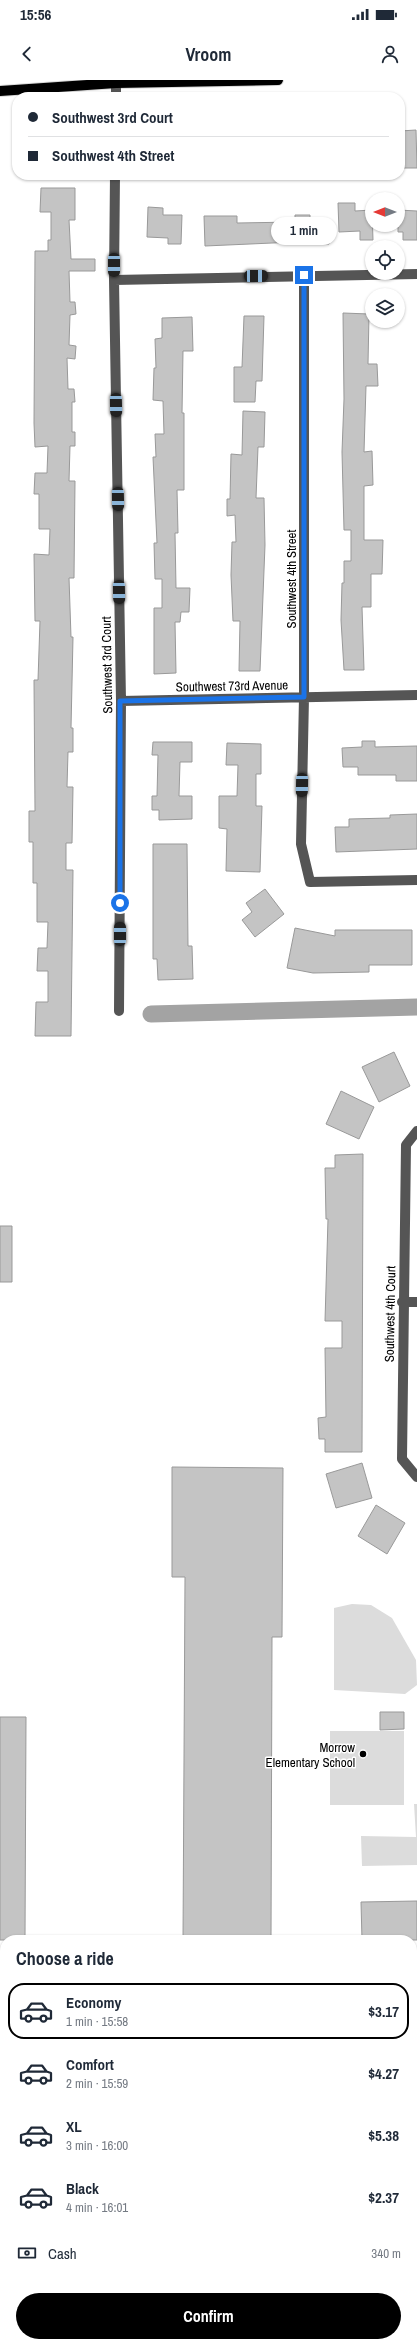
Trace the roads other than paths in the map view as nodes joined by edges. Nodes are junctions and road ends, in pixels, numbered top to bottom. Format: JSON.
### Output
{"nodes":[{"id":1,"x":278,"y":80,"type":"edge"},
{"id":2,"x":116,"y":83,"type":"junction"},
{"id":3,"x":0,"y":91,"type":"edge"},
{"id":4,"x":116,"y":92,"type":"edge"},
{"id":5,"x":115,"y":180,"type":"edge"},
{"id":6,"x":417,"y":274,"type":"edge"},
{"id":7,"x":304,"y":275,"type":"junction"},
{"id":8,"x":114,"y":280,"type":"junction"},
{"id":9,"x":417,"y":695,"type":"edge"},
{"id":10,"x":304,"y":697,"type":"junction"},
{"id":11,"x":120,"y":701,"type":"junction"},
{"id":12,"x":417,"y":880,"type":"edge"},
{"id":13,"x":119,"y":1011,"type":"dead end"},
{"id":14,"x":417,"y":1131,"type":"edge"},
{"id":15,"x":402,"y":1302,"type":"junction"},
{"id":16,"x":417,"y":1302,"type":"edge"},
{"id":17,"x":417,"y":1477,"type":"edge"}],
"edges":[{"from":1,"to":2,"type":"main road"},
{"from":2,"to":3,"type":"main road"},
{"from":2,"to":4,"type":"street"},
{"from":5,"to":8,"type":"street","name":"Southwest 3rd Court"},
{"from":6,"to":7,"type":"street"},
{"from":7,"to":8,"type":"street"},
{"from":7,"to":10,"type":"street","name":"Southwest 4th Street"},
{"from":8,"to":11,"type":"street","name":"Southwest 3rd Court"},
{"from":9,"to":10,"type":"street","name":"Southwest 73rd Avenue"},
{"from":10,"to":11,"type":"street","name":"Southwest 73rd Avenue"},
{"from":10,"to":12,"type":"street","name":"Southwest 4th Street"},
{"from":11,"to":13,"type":"street","name":"Southwest 3rd Court"},
{"from":14,"to":15,"type":"street","name":"Southwest 4th Court"},
{"from":15,"to":16,"type":"street"},
{"from":15,"to":17,"type":"street","name":"Southwest 4th Court"}]}
